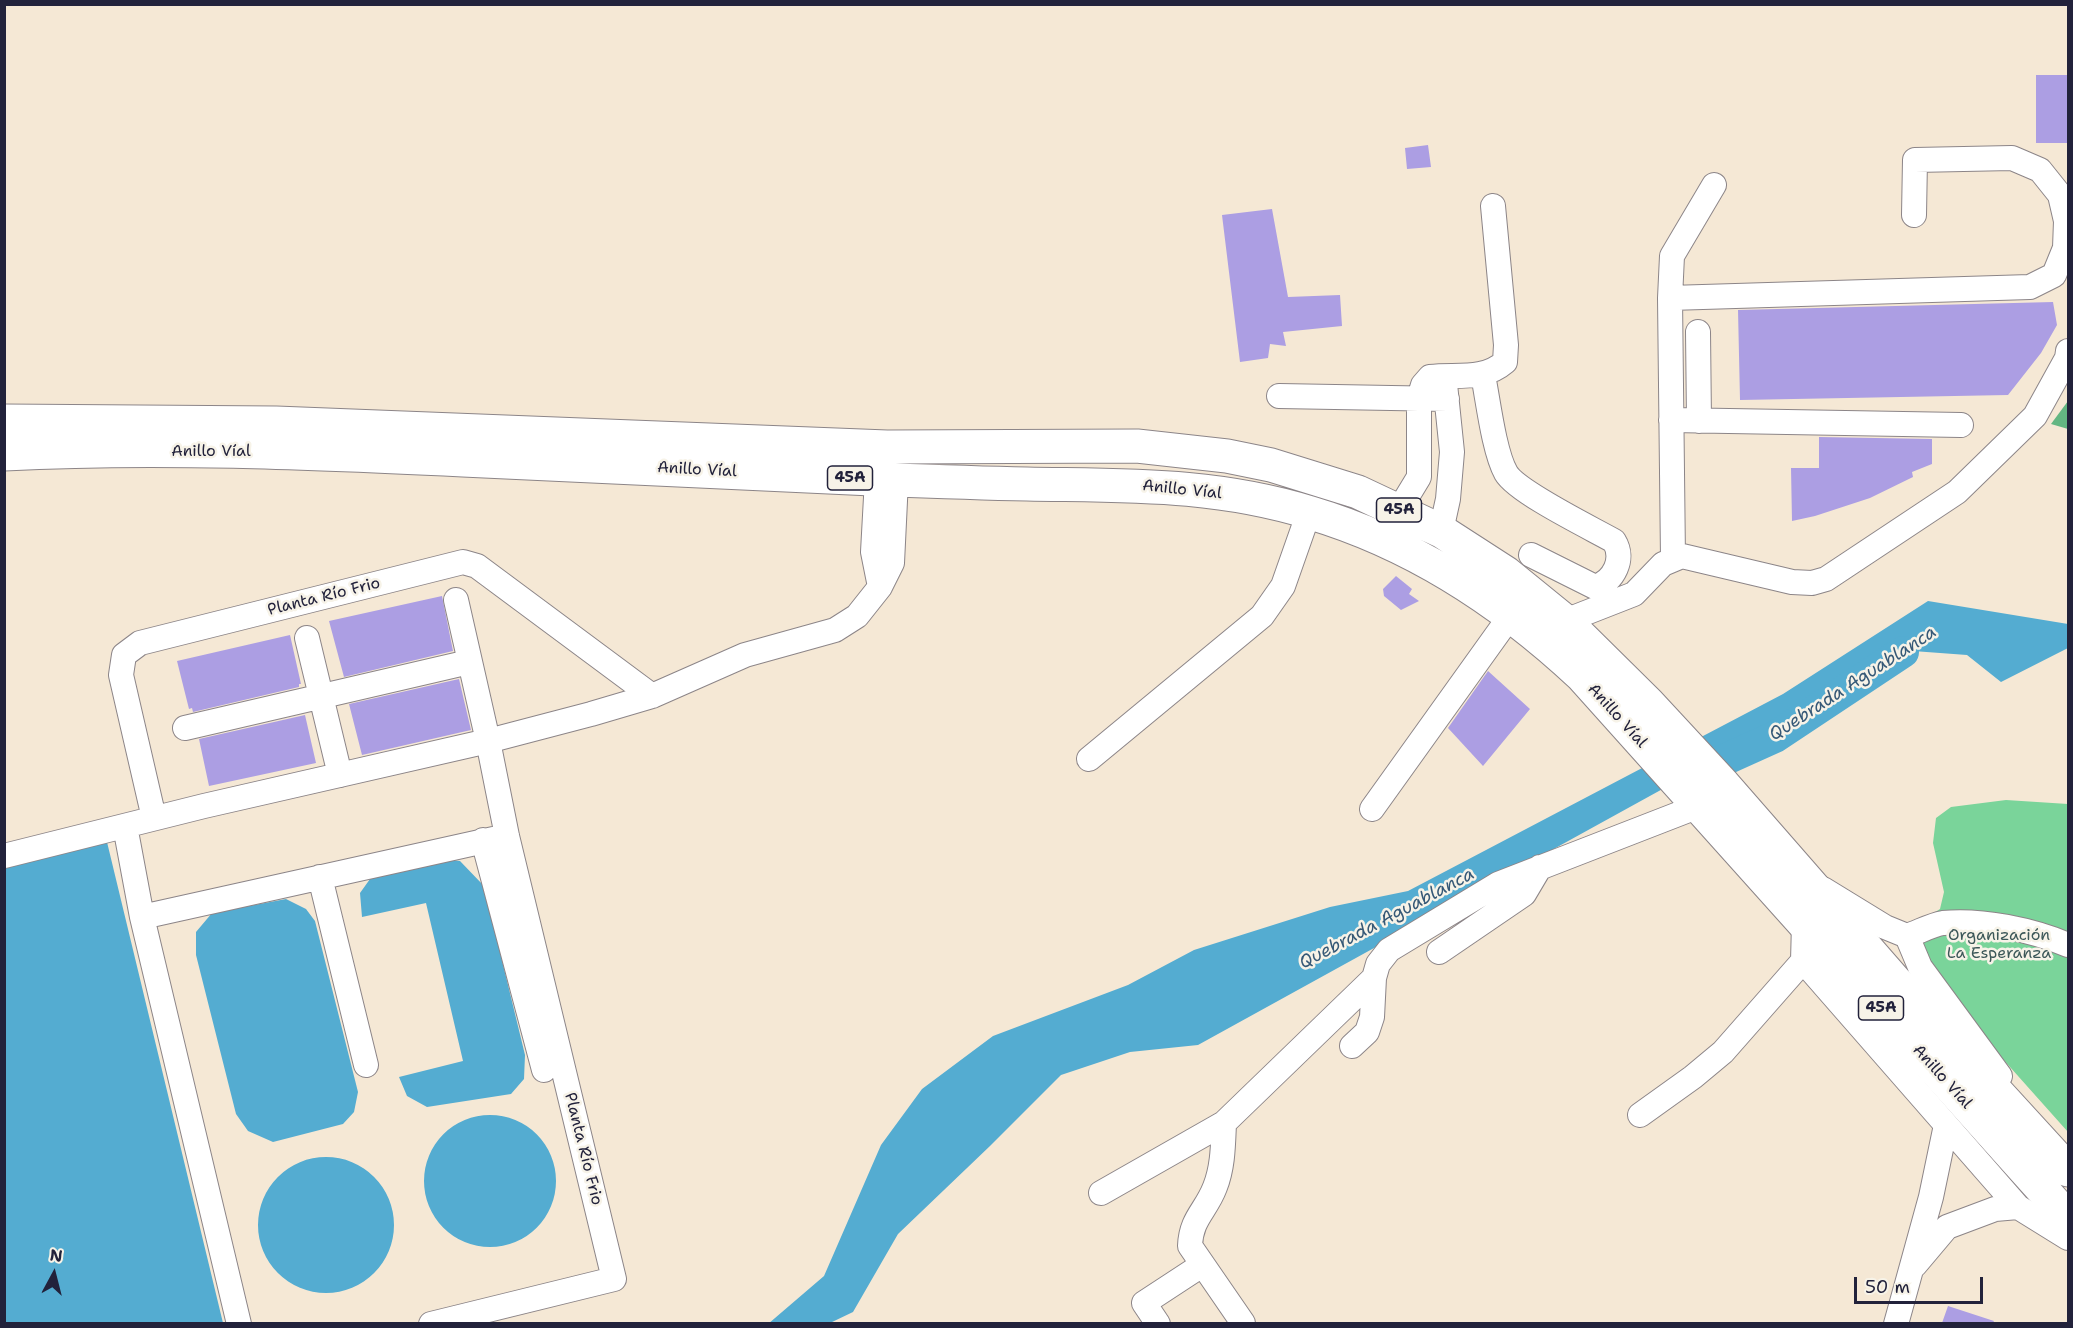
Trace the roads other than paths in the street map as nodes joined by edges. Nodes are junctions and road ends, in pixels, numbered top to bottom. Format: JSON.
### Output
{"nodes":[{"id":1,"x":1714,"y":185,"type":"dead end"},
{"id":2,"x":1493,"y":206,"type":"dead end"},
{"id":3,"x":1914,"y":215,"type":"dead end"},
{"id":4,"x":1670,"y":298,"type":"junction"},
{"id":5,"x":1698,"y":332,"type":"dead end"},
{"id":6,"x":2068,"y":351,"type":"edge"},
{"id":7,"x":1483,"y":375,"type":"junction"},
{"id":8,"x":1445,"y":387,"type":"junction"},
{"id":9,"x":1279,"y":396,"type":"dead end"},
{"id":10,"x":1419,"y":398,"type":"junction"},
{"id":11,"x":1671,"y":420,"type":"junction"},
{"id":12,"x":4,"y":421,"type":"edge"},
{"id":13,"x":1699,"y":421,"type":"junction"},
{"id":14,"x":1961,"y":425,"type":"dead end"},
{"id":15,"x":4,"y":454,"type":"edge"},
{"id":16,"x":886,"y":479,"type":"junction"},
{"id":17,"x":1399,"y":510,"type":"junction"},
{"id":18,"x":1309,"y":512,"type":"junction"},
{"id":19,"x":1441,"y":531,"type":"junction"},
{"id":20,"x":1531,"y":555,"type":"dead end"},
{"id":21,"x":1673,"y":559,"type":"junction"},
{"id":22,"x":456,"y":600,"type":"dead end"},
{"id":23,"x":1511,"y":615,"type":"junction"},
{"id":24,"x":1565,"y":621,"type":"junction"},
{"id":25,"x":307,"y":638,"type":"dead end"},
{"id":26,"x":469,"y":662,"type":"junction"},
{"id":27,"x":320,"y":696,"type":"junction"},
{"id":28,"x":652,"y":696,"type":"junction"},
{"id":29,"x":185,"y":728,"type":"dead end"},
{"id":30,"x":488,"y":741,"type":"junction"},
{"id":31,"x":1089,"y":759,"type":"dead end"},
{"id":32,"x":340,"y":775,"type":"junction"},
{"id":33,"x":1696,"y":802,"type":"junction"},
{"id":34,"x":1372,"y":809,"type":"dead end"},
{"id":35,"x":154,"y":818,"type":"junction"},
{"id":36,"x":125,"y":826,"type":"junction"},
{"id":37,"x":495,"y":838,"type":"junction"},
{"id":38,"x":4,"y":856,"type":"edge"},
{"id":39,"x":1540,"y":867,"type":"junction"},
{"id":40,"x":320,"y":877,"type":"junction"},
{"id":41,"x":1803,"y":877,"type":"junction"},
{"id":42,"x":142,"y":917,"type":"junction"},
{"id":43,"x":1804,"y":923,"type":"junction"},
{"id":44,"x":1907,"y":936,"type":"junction"},
{"id":45,"x":2068,"y":945,"type":"edge"},
{"id":46,"x":1439,"y":951,"type":"dead end"},
{"id":47,"x":1803,"y":961,"type":"junction"},
{"id":48,"x":1374,"y":978,"type":"junction"},
{"id":49,"x":1352,"y":1046,"type":"dead end"},
{"id":50,"x":366,"y":1065,"type":"dead end"},
{"id":51,"x":544,"y":1070,"type":"dead end"},
{"id":52,"x":1640,"y":1115,"type":"dead end"},
{"id":53,"x":1224,"y":1123,"type":"junction"},
{"id":54,"x":1946,"y":1125,"type":"junction"},
{"id":55,"x":2045,"y":1143,"type":"junction"},
{"id":56,"x":2068,"y":1170,"type":"edge"},
{"id":57,"x":1101,"y":1192,"type":"dead end"},
{"id":58,"x":2018,"y":1207,"type":"junction"},
{"id":59,"x":2068,"y":1218,"type":"edge"},
{"id":60,"x":2068,"y":1238,"type":"edge"},
{"id":61,"x":1202,"y":1264,"type":"junction"},
{"id":62,"x":1910,"y":1271,"type":"junction"},
{"id":63,"x":239,"y":1323,"type":"edge"},
{"id":64,"x":431,"y":1323,"type":"edge"},
{"id":65,"x":1158,"y":1323,"type":"edge"},
{"id":66,"x":1243,"y":1323,"type":"edge"},
{"id":67,"x":1896,"y":1323,"type":"edge"}],
"edges":[{"from":1,"to":4,"type":"lane"},
{"from":2,"to":7,"type":"lane"},
{"from":3,"to":4,"type":"lane"},
{"from":4,"to":11,"type":"lane"},
{"from":5,"to":13,"type":"lane"},
{"from":6,"to":21,"type":"lane"},
{"from":7,"to":8,"type":"lane"},
{"from":7,"to":20,"type":"lane"},
{"from":8,"to":10,"type":"lane"},
{"from":8,"to":19,"type":"lane"},
{"from":9,"to":10,"type":"lane"},
{"from":10,"to":17,"type":"lane"},
{"from":11,"to":13,"type":"lane"},
{"from":11,"to":21,"type":"lane"},
{"from":12,"to":17,"type":"highway","name":"Anillo Víal","number":"45A"},
{"from":13,"to":14,"type":"lane"},
{"from":15,"to":16,"type":"highway","name":"Anillo Víal","number":"45A"},
{"from":16,"to":18,"type":"highway","name":"Anillo Víal","number":"45A"},
{"from":16,"to":28,"type":"lane"},
{"from":17,"to":19,"type":"highway","name":"Anillo Víal","number":"45A"},
{"from":18,"to":23,"type":"highway","name":"Anillo Víal","number":"45A"},
{"from":18,"to":31,"type":"lane"},
{"from":19,"to":24,"type":"highway","name":"Anillo Víal","number":"45A"},
{"from":21,"to":24,"type":"lane"},
{"from":22,"to":26,"type":"lane","name":"Planta Río Frio"},
{"from":23,"to":33,"type":"highway","name":"Anillo Víal","number":"45A"},
{"from":23,"to":34,"type":"lane"},
{"from":24,"to":41,"type":"highway","name":"Anillo Víal","number":"45A"},
{"from":25,"to":27,"type":"lane"},
{"from":26,"to":27,"type":"lane"},
{"from":26,"to":30,"type":"lane","name":"Planta Río Frio"},
{"from":27,"to":29,"type":"lane"},
{"from":27,"to":32,"type":"lane"},
{"from":28,"to":30,"type":"lane"},
{"from":28,"to":35,"type":"lane","name":"Planta Río Frio"},
{"from":30,"to":32,"type":"lane"},
{"from":30,"to":37,"type":"lane","name":"Planta Río Frio"},
{"from":32,"to":35,"type":"lane"},
{"from":33,"to":39,"type":"lane"},
{"from":33,"to":43,"type":"highway","name":"Anillo Víal","number":"45A"},
{"from":35,"to":36,"type":"lane"},
{"from":36,"to":38,"type":"lane"},
{"from":36,"to":42,"type":"lane"},
{"from":37,"to":40,"type":"lane"},
{"from":37,"to":51,"type":"lane"},
{"from":37,"to":64,"type":"lane","name":"Planta Río Frio"},
{"from":39,"to":46,"type":"lane"},
{"from":39,"to":48,"type":"lane"},
{"from":40,"to":42,"type":"lane"},
{"from":40,"to":50,"type":"lane"},
{"from":41,"to":44,"type":"lane"},
{"from":41,"to":55,"type":"highway","name":"Anillo Víal","number":"45A"},
{"from":42,"to":63,"type":"lane"},
{"from":43,"to":47,"type":"lane"},
{"from":43,"to":59,"type":"highway","name":"Anillo Víal","number":"45A"},
{"from":44,"to":45,"type":"lane"},
{"from":44,"to":55,"type":"lane"},
{"from":47,"to":52,"type":"lane"},
{"from":47,"to":54,"type":"lane"},
{"from":48,"to":49,"type":"lane"},
{"from":48,"to":53,"type":"lane"},
{"from":53,"to":57,"type":"lane"},
{"from":53,"to":61,"type":"lane"},
{"from":54,"to":58,"type":"lane"},
{"from":54,"to":62,"type":"lane"},
{"from":55,"to":56,"type":"highway","name":"Anillo Víal","number":"45A"},
{"from":58,"to":60,"type":"lane"},
{"from":58,"to":62,"type":"lane"},
{"from":61,"to":65,"type":"lane"},
{"from":61,"to":66,"type":"lane"},
{"from":62,"to":67,"type":"lane"}]}
